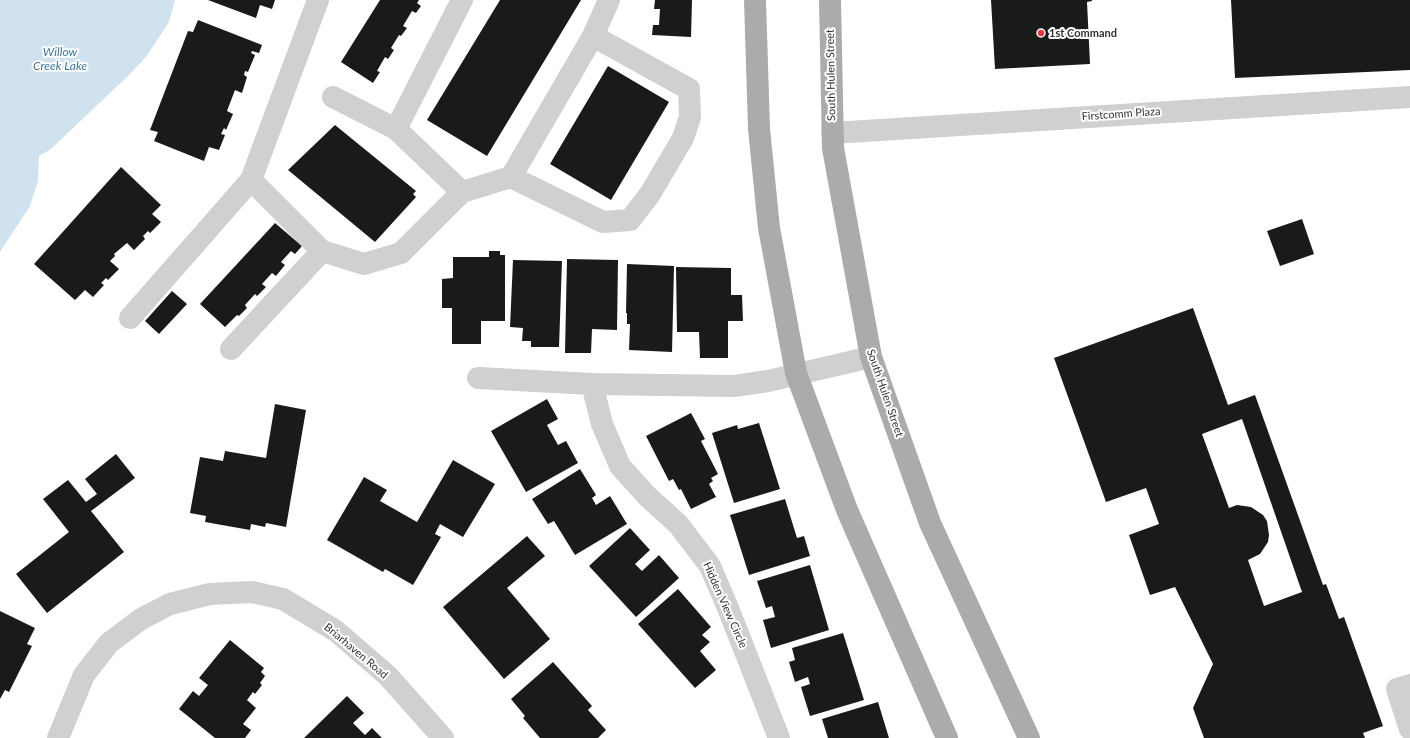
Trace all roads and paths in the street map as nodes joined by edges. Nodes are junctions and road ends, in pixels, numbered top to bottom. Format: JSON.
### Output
{"nodes":[{"id":1,"x":318,"y":0,"type":"edge"},
{"id":2,"x":462,"y":0,"type":"edge"},
{"id":3,"x":609,"y":0,"type":"edge"},
{"id":4,"x":754,"y":0,"type":"edge"},
{"id":5,"x":830,"y":0,"type":"edge"},
{"id":6,"x":593,"y":36,"type":"junction"},
{"id":7,"x":1410,"y":96,"type":"edge"},
{"id":8,"x":333,"y":97,"type":"dead end"},
{"id":9,"x":396,"y":129,"type":"junction"},
{"id":10,"x":832,"y":133,"type":"junction"},
{"id":11,"x":511,"y":177,"type":"junction"},
{"id":12,"x":251,"y":180,"type":"junction"},
{"id":13,"x":462,"y":192,"type":"junction"},
{"id":14,"x":322,"y":251,"type":"junction"},
{"id":15,"x":130,"y":318,"type":"dead end"},
{"id":16,"x":231,"y":349,"type":"dead end"},
{"id":17,"x":871,"y":357,"type":"junction"},
{"id":18,"x":796,"y":373,"type":"junction"},
{"id":19,"x":478,"y":378,"type":"dead end"},
{"id":20,"x":592,"y":384,"type":"junction"},
{"id":21,"x":1404,"y":687,"type":"edge"},
{"id":22,"x":1410,"y":729,"type":"edge"},
{"id":23,"x":58,"y":738,"type":"edge"},
{"id":24,"x":443,"y":738,"type":"edge"},
{"id":25,"x":779,"y":738,"type":"edge"},
{"id":26,"x":947,"y":738,"type":"edge"},
{"id":27,"x":1029,"y":738,"type":"edge"}],
"edges":[{"from":1,"to":12,"type":"street"},
{"from":2,"to":9,"type":"street"},
{"from":3,"to":6,"type":"street"},
{"from":4,"to":18,"type":"main road"},
{"from":5,"to":10,"type":"main road","name":"South Hulen Street"},
{"from":6,"to":11,"type":"street"},
{"from":6,"to":11,"type":"street"},
{"from":7,"to":10,"type":"street","name":"Firstcomm Plaza"},
{"from":8,"to":9,"type":"street"},
{"from":9,"to":13,"type":"street"},
{"from":10,"to":17,"type":"main road","name":"South Hulen Street"},
{"from":11,"to":13,"type":"street"},
{"from":12,"to":14,"type":"street"},
{"from":12,"to":15,"type":"street"},
{"from":13,"to":14,"type":"street"},
{"from":14,"to":16,"type":"street"},
{"from":17,"to":18,"type":"street"},
{"from":17,"to":27,"type":"main road","name":"South Hulen Street"},
{"from":18,"to":20,"type":"street"},
{"from":18,"to":26,"type":"main road"},
{"from":19,"to":20,"type":"street"},
{"from":20,"to":25,"type":"street","name":"Hidden View Circle"},
{"from":21,"to":22,"type":"street"},
{"from":23,"to":24,"type":"street","name":"Briarhaven Road"}]}
